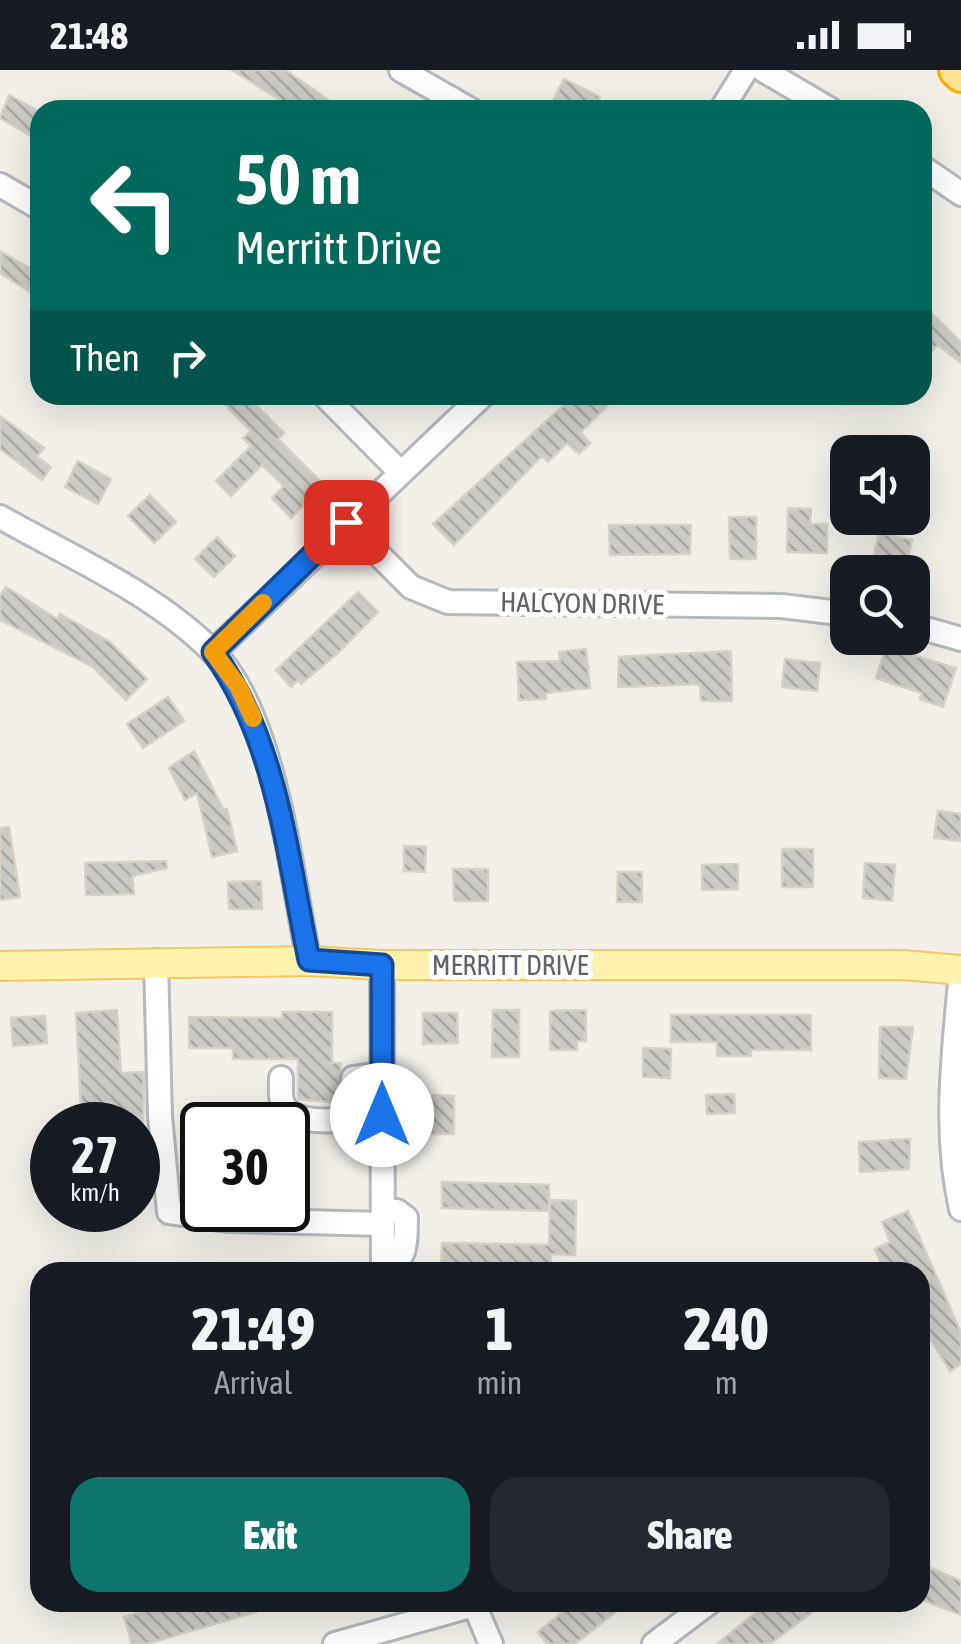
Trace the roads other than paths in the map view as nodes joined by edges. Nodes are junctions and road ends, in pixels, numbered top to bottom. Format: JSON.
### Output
{"nodes":[{"id":1,"x":401,"y":70,"type":"edge"},
{"id":2,"x":746,"y":70,"type":"edge"},
{"id":3,"x":762,"y":70,"type":"edge"},
{"id":4,"x":454,"y":100,"type":"edge"},
{"id":5,"x":727,"y":100,"type":"edge"},
{"id":6,"x":814,"y":100,"type":"edge"},
{"id":7,"x":932,"y":174,"type":"edge"},
{"id":8,"x":0,"y":185,"type":"edge"},
{"id":9,"x":961,"y":194,"type":"edge"},
{"id":10,"x":30,"y":202,"type":"edge"},
{"id":11,"x":334,"y":405,"type":"edge"},
{"id":12,"x":472,"y":405,"type":"edge"},
{"id":13,"x":400,"y":471,"type":"junction"},
{"id":14,"x":0,"y":518,"type":"edge"},
{"id":15,"x":346,"y":522,"type":"junction"},
{"id":16,"x":830,"y":612,"type":"edge"},
{"id":17,"x":930,"y":630,"type":"edge"},
{"id":18,"x":961,"y":639,"type":"edge"},
{"id":19,"x":213,"y":652,"type":"junction"},
{"id":20,"x":309,"y":960,"type":"junction"},
{"id":21,"x":156,"y":961,"type":"junction"},
{"id":22,"x":382,"y":965,"type":"junction"},
{"id":23,"x":0,"y":966,"type":"edge"},
{"id":24,"x":961,"y":970,"type":"edge"},
{"id":25,"x":382,"y":1074,"type":"junction"},
{"id":26,"x":281,"y":1078,"type":"dead end"},
{"id":27,"x":382,"y":1115,"type":"junction"},
{"id":28,"x":354,"y":1117,"type":"junction"},
{"id":29,"x":961,"y":1209,"type":"edge"},
{"id":30,"x":383,"y":1217,"type":"junction"},
{"id":31,"x":383,"y":1262,"type":"edge"},
{"id":32,"x":446,"y":1612,"type":"edge"},
{"id":33,"x":477,"y":1612,"type":"edge"},
{"id":34,"x":697,"y":1612,"type":"edge"},
{"id":35,"x":334,"y":1644,"type":"edge"},
{"id":36,"x":491,"y":1644,"type":"edge"},
{"id":37,"x":654,"y":1644,"type":"edge"}],
"edges":[{"from":1,"to":4,"type":"street"},
{"from":2,"to":5,"type":"street"},
{"from":3,"to":6,"type":"street"},
{"from":7,"to":9,"type":"street"},
{"from":8,"to":10,"type":"street"},
{"from":11,"to":13,"type":"street"},
{"from":12,"to":13,"type":"street"},
{"from":13,"to":15,"type":"street"},
{"from":14,"to":19,"type":"street"},
{"from":15,"to":16,"type":"street","name":"HALCYON DRIVE"},
{"from":15,"to":19,"type":"street"},
{"from":17,"to":18,"type":"street"},
{"from":19,"to":20,"type":"street"},
{"from":20,"to":21,"type":"main road","name":"MERRITT DRIVE"},
{"from":20,"to":22,"type":"main road","name":"MERRITT DRIVE"},
{"from":21,"to":23,"type":"main road","name":"MERRITT DRIVE"},
{"from":21,"to":30,"type":"street"},
{"from":22,"to":24,"type":"main road","name":"MERRITT DRIVE"},
{"from":22,"to":25,"type":"street"},
{"from":24,"to":29,"type":"street"},
{"from":25,"to":27,"type":"street"},
{"from":25,"to":28,"type":"street"},
{"from":26,"to":28,"type":"street"},
{"from":27,"to":28,"type":"street"},
{"from":27,"to":30,"type":"street"},
{"from":30,"to":31,"type":"street"},
{"from":32,"to":35,"type":"street"},
{"from":33,"to":36,"type":"street"},
{"from":34,"to":37,"type":"street"}]}
